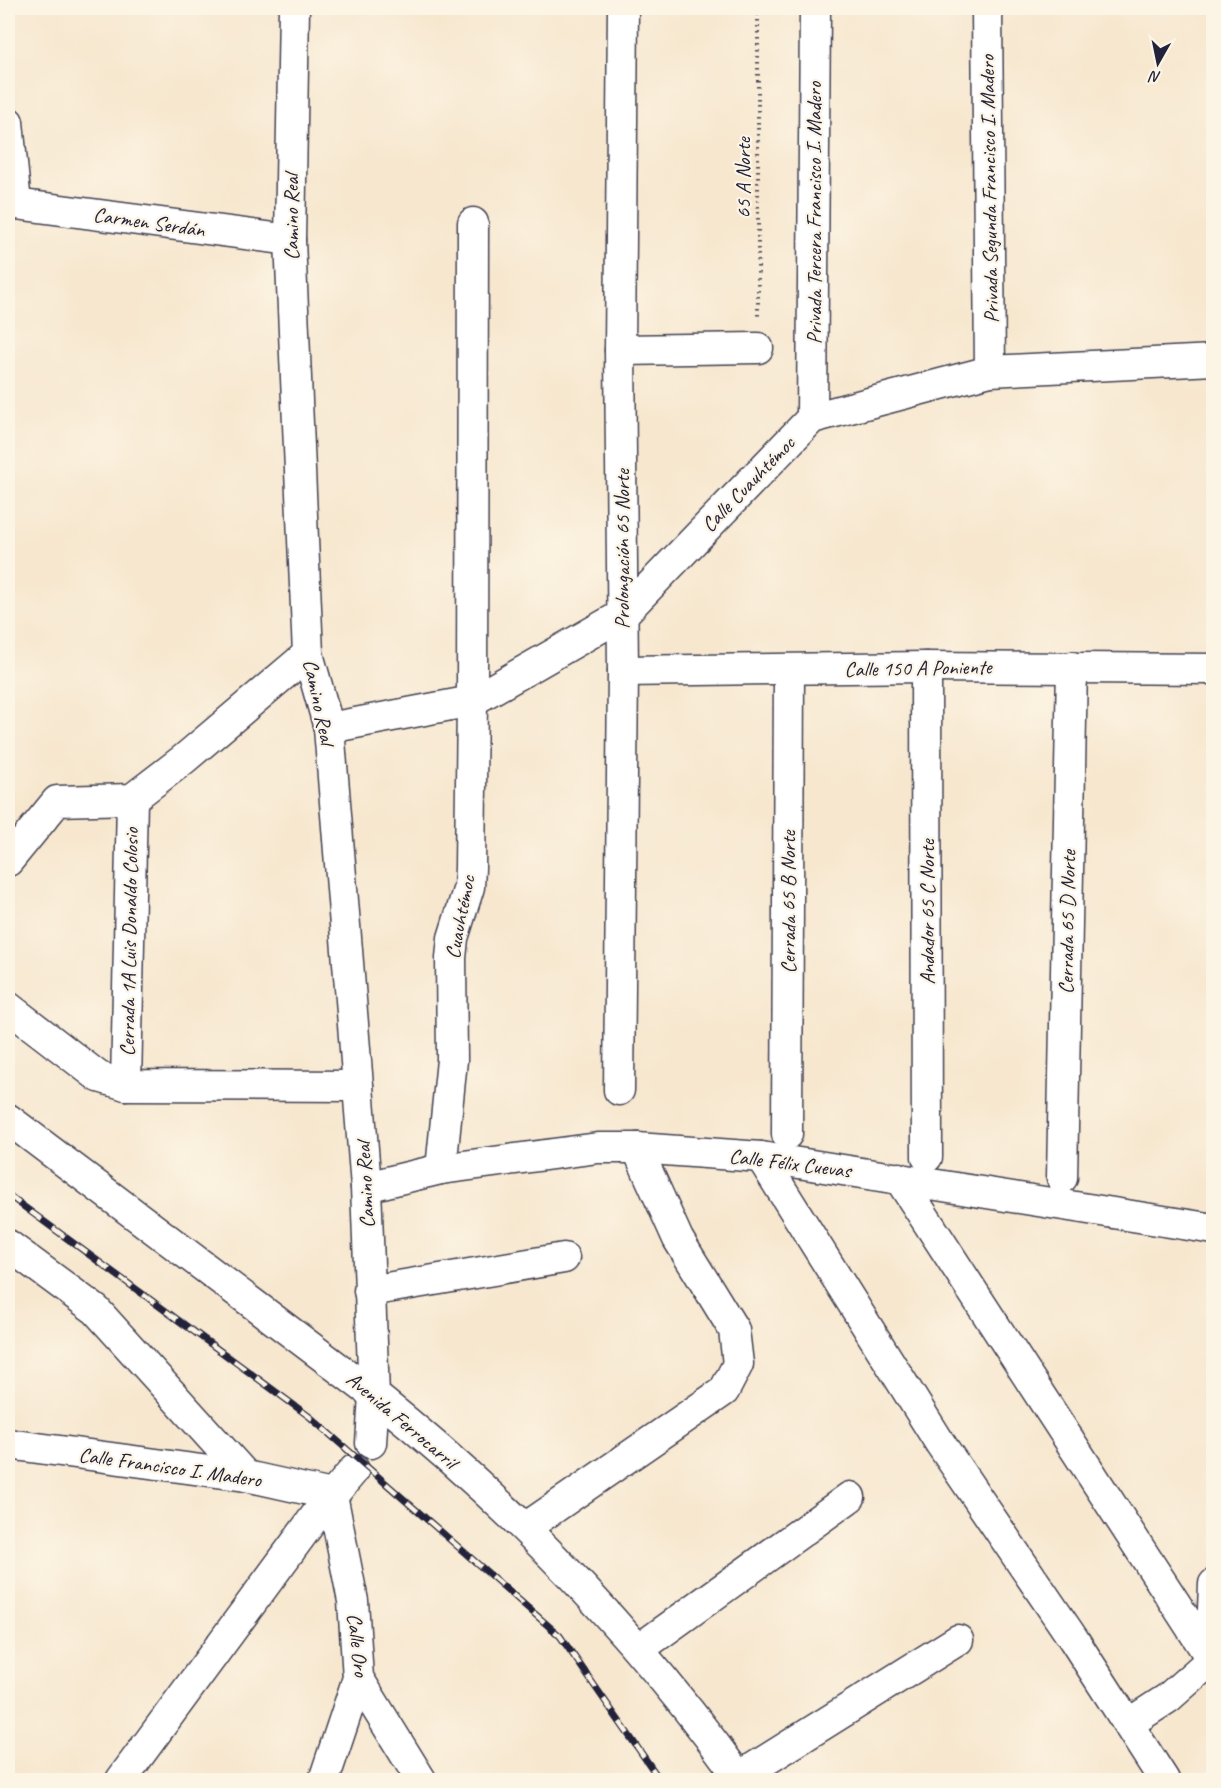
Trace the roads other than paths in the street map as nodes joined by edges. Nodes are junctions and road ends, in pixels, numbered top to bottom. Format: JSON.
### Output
{"nodes":[{"id":1,"x":294,"y":8,"type":"edge"},
{"id":2,"x":623,"y":8,"type":"edge"},
{"id":3,"x":815,"y":8,"type":"edge"},
{"id":4,"x":987,"y":8,"type":"edge"},
{"id":5,"x":8,"y":122,"type":"edge"},
{"id":6,"x":12,"y":204,"type":"edge"},
{"id":7,"x":473,"y":223,"type":"dead end"},
{"id":8,"x":290,"y":240,"type":"junction"},
{"id":9,"x":758,"y":348,"type":"road end"},
{"id":10,"x":620,"y":350,"type":"junction"},
{"id":11,"x":1214,"y":360,"type":"edge"},
{"id":12,"x":990,"y":371,"type":"junction"},
{"id":13,"x":812,"y":418,"type":"junction"},
{"id":14,"x":622,"y":615,"type":"junction"},
{"id":15,"x":308,"y":654,"type":"junction"},
{"id":16,"x":926,"y":667,"type":"junction"},
{"id":17,"x":1072,"y":667,"type":"junction"},
{"id":18,"x":1214,"y":669,"type":"edge"},
{"id":19,"x":789,"y":670,"type":"junction"},
{"id":20,"x":623,"y":672,"type":"junction"},
{"id":21,"x":472,"y":701,"type":"junction"},
{"id":22,"x":329,"y":728,"type":"junction"},
{"id":23,"x":132,"y":799,"type":"junction"},
{"id":24,"x":8,"y":861,"type":"edge"},
{"id":25,"x":8,"y":1007,"type":"edge"},
{"id":26,"x":126,"y":1085,"type":"junction"},
{"id":27,"x":358,"y":1086,"type":"junction"},
{"id":28,"x":618,"y":1090,"type":"dead end"},
{"id":29,"x":8,"y":1119,"type":"edge"},
{"id":30,"x":787,"y":1134,"type":"dead end"},
{"id":31,"x":637,"y":1148,"type":"junction"},
{"id":32,"x":761,"y":1157,"type":"junction"},
{"id":33,"x":927,"y":1157,"type":"dead end"},
{"id":34,"x":441,"y":1169,"type":"junction"},
{"id":35,"x":899,"y":1178,"type":"junction"},
{"id":36,"x":1062,"y":1178,"type":"dead end"},
{"id":37,"x":366,"y":1187,"type":"junction"},
{"id":38,"x":1214,"y":1229,"type":"edge"},
{"id":39,"x":8,"y":1245,"type":"edge"},
{"id":40,"x":564,"y":1258,"type":"dead end"},
{"id":41,"x":369,"y":1291,"type":"junction"},
{"id":42,"x":374,"y":1395,"type":"junction"},
{"id":43,"x":371,"y":1443,"type":"dead end"},
{"id":44,"x":8,"y":1444,"type":"edge"},
{"id":45,"x":354,"y":1470,"type":"dead end"},
{"id":46,"x":246,"y":1476,"type":"junction"},
{"id":47,"x":332,"y":1495,"type":"junction"},
{"id":48,"x":850,"y":1497,"type":"dead end"},
{"id":49,"x":525,"y":1528,"type":"junction"},
{"id":50,"x":1214,"y":1584,"type":"edge"},
{"id":51,"x":958,"y":1640,"type":"dead end"},
{"id":52,"x":639,"y":1649,"type":"junction"},
{"id":53,"x":1212,"y":1661,"type":"edge"},
{"id":54,"x":358,"y":1678,"type":"junction"},
{"id":55,"x":1128,"y":1724,"type":"junction"},
{"id":56,"x":740,"y":1779,"type":"edge"},
{"id":57,"x":121,"y":1780,"type":"edge"},
{"id":58,"x":324,"y":1780,"type":"edge"},
{"id":59,"x":422,"y":1780,"type":"edge"},
{"id":60,"x":1164,"y":1780,"type":"edge"}],
"edges":[{"from":1,"to":8,"type":"street","name":"Camino Real"},
{"from":2,"to":10,"type":"street","name":"Prolongación 65 Norte"},
{"from":3,"to":13,"type":"street","name":"Privada Tercera Francisco I. Madero"},
{"from":4,"to":12,"type":"street","name":"Privada Segunda Francisco I. Madero"},
{"from":5,"to":6,"type":"street"},
{"from":6,"to":8,"type":"street","name":"Carmen Serdán"},
{"from":7,"to":21,"type":"street","name":"Cuauhtémoc"},
{"from":8,"to":15,"type":"street","name":"Camino Real"},
{"from":9,"to":10,"type":"street"},
{"from":10,"to":14,"type":"street","name":"Prolongación 65 Norte"},
{"from":11,"to":12,"type":"street","name":"Calle Cuauhtémoc"},
{"from":12,"to":13,"type":"street","name":"Calle Cuauhtémoc"},
{"from":13,"to":14,"type":"street","name":"Calle Cuauhtémoc"},
{"from":14,"to":20,"type":"street","name":"Prolongación 65 Norte"},
{"from":14,"to":21,"type":"street","name":"Calle Cuauhtémoc"},
{"from":15,"to":22,"type":"street","name":"Camino Real"},
{"from":15,"to":23,"type":"street"},
{"from":16,"to":17,"type":"street","name":"Calle 150 A Poniente"},
{"from":16,"to":19,"type":"street","name":"Calle 150 A Poniente"},
{"from":16,"to":33,"type":"street","name":"Andador 65 C Norte"},
{"from":17,"to":18,"type":"street","name":"Calle 150 A Poniente"},
{"from":17,"to":36,"type":"street","name":"Cerrada 65 D Norte"},
{"from":19,"to":20,"type":"street","name":"Calle 150 A Poniente"},
{"from":19,"to":30,"type":"street","name":"Cerrada 65 B Norte"},
{"from":20,"to":28,"type":"street","name":"Prolongación 65 Norte"},
{"from":21,"to":22,"type":"street","name":"Calle Cuauhtémoc"},
{"from":21,"to":34,"type":"street","name":"Cuauhtémoc"},
{"from":22,"to":27,"type":"street","name":"Camino Real"},
{"from":23,"to":24,"type":"street"},
{"from":23,"to":26,"type":"street","name":"Cerrada 1A Luis Donaldo Colosio"},
{"from":25,"to":26,"type":"street"},
{"from":26,"to":27,"type":"street"},
{"from":27,"to":37,"type":"street","name":"Camino Real"},
{"from":29,"to":42,"type":"street","name":"Avenida Ferrocarril"},
{"from":31,"to":32,"type":"street","name":"Calle Félix Cuevas"},
{"from":31,"to":34,"type":"street","name":"Calle Félix Cuevas"},
{"from":31,"to":49,"type":"street"},
{"from":32,"to":35,"type":"street","name":"Calle Félix Cuevas"},
{"from":32,"to":55,"type":"street"},
{"from":34,"to":37,"type":"street","name":"Calle Félix Cuevas"},
{"from":35,"to":38,"type":"street","name":"Calle Félix Cuevas"},
{"from":35,"to":53,"type":"street"},
{"from":37,"to":41,"type":"street","name":"Camino Real"},
{"from":39,"to":46,"type":"street"},
{"from":40,"to":41,"type":"street"},
{"from":41,"to":42,"type":"street","name":"Camino Real"},
{"from":42,"to":43,"type":"street","name":"Camino Real"},
{"from":42,"to":49,"type":"street","name":"Avenida Ferrocarril"},
{"from":44,"to":46,"type":"street","name":"Calle Francisco I. Madero"},
{"from":45,"to":47,"type":"street"},
{"from":46,"to":47,"type":"street","name":"Calle Francisco I. Madero"},
{"from":47,"to":54,"type":"street","name":"Calle Oro"},
{"from":47,"to":57,"type":"street"},
{"from":48,"to":52,"type":"street"},
{"from":49,"to":52,"type":"street","name":"Avenida Ferrocarril"},
{"from":50,"to":53,"type":"street"},
{"from":51,"to":56,"type":"street"},
{"from":52,"to":56,"type":"street","name":"Avenida Ferrocarril"},
{"from":53,"to":55,"type":"street"},
{"from":54,"to":58,"type":"street"},
{"from":54,"to":59,"type":"street","name":"Calle Oro"},
{"from":55,"to":60,"type":"street"}]}
